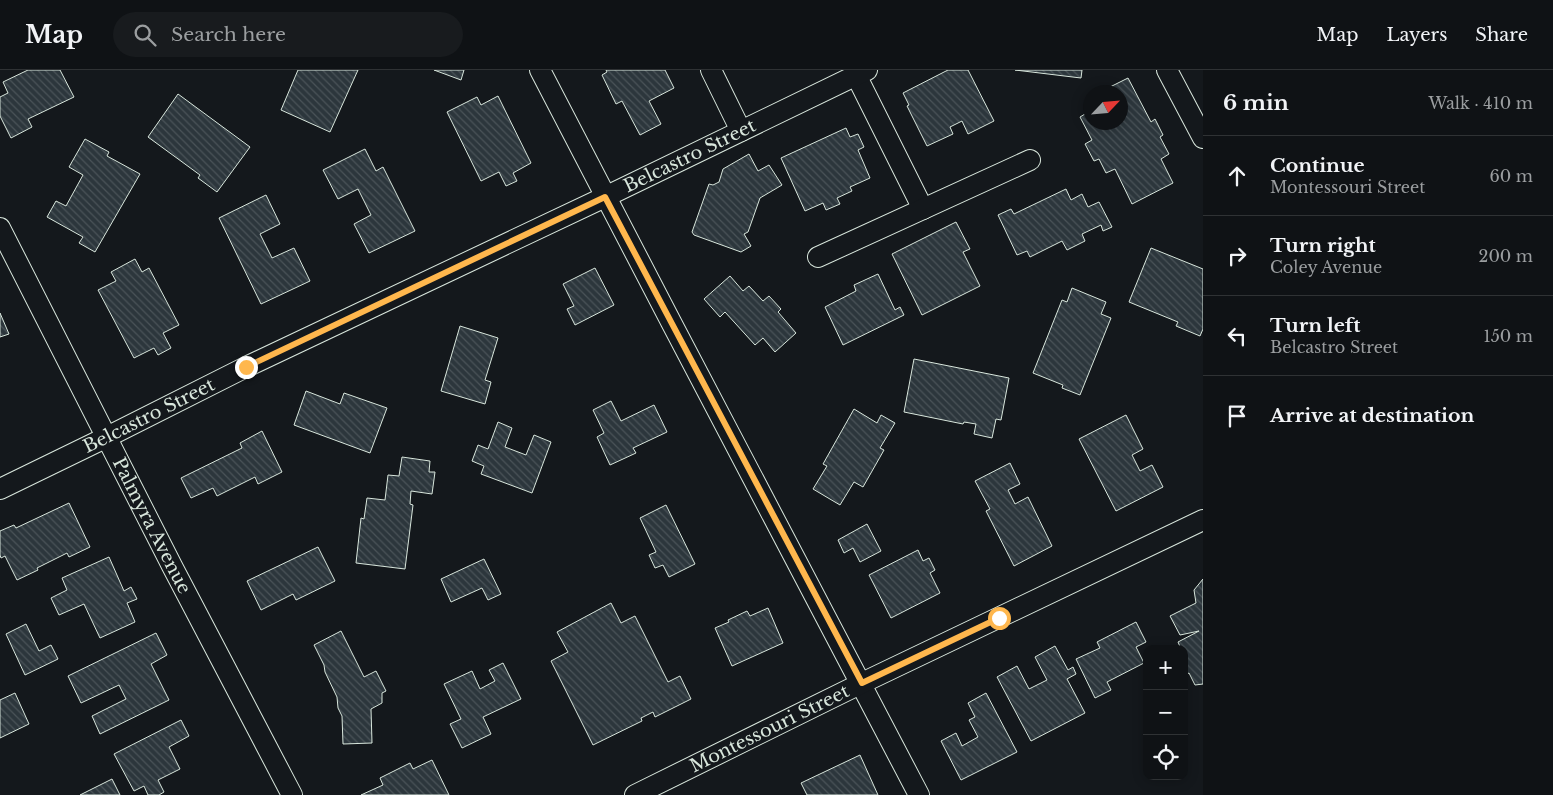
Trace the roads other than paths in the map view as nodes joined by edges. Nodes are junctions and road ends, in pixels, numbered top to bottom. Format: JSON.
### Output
{"nodes":[{"id":1,"x":540,"y":70,"type":"edge"},
{"id":2,"x":711,"y":70,"type":"edge"},
{"id":3,"x":1167,"y":70,"type":"edge"},
{"id":4,"x":862,"y":73,"type":"edge"},
{"id":5,"x":741,"y":131,"type":"junction"},
{"id":6,"x":1203,"y":138,"type":"edge"},
{"id":7,"x":1030,"y":160,"type":"dead end"},
{"id":8,"x":605,"y":197,"type":"junction"},
{"id":9,"x":923,"y":209,"type":"junction"},
{"id":10,"x":0,"y":228,"type":"edge"},
{"id":11,"x":818,"y":258,"type":"dead end"},
{"id":12,"x":107,"y":437,"type":"junction"},
{"id":13,"x":0,"y":489,"type":"edge"},
{"id":14,"x":1203,"y":520,"type":"edge"},
{"id":15,"x":862,"y":683,"type":"junction"},
{"id":16,"x":292,"y":795,"type":"edge"},
{"id":17,"x":635,"y":795,"type":"edge"},
{"id":18,"x":920,"y":795,"type":"edge"}],
"edges":[{"from":1,"to":8,"type":"street"},
{"from":2,"to":5,"type":"street"},
{"from":3,"to":6,"type":"street"},
{"from":4,"to":5,"type":"street","name":"Belcastro Street"},
{"from":4,"to":9,"type":"street"},
{"from":5,"to":8,"type":"street","name":"Belcastro Street"},
{"from":7,"to":9,"type":"street"},
{"from":8,"to":12,"type":"street","name":"Belcastro Street"},
{"from":8,"to":15,"type":"street"},
{"from":9,"to":11,"type":"street"},
{"from":10,"to":12,"type":"street","name":"Palmyra Avenue"},
{"from":12,"to":13,"type":"street","name":"Belcastro Street"},
{"from":12,"to":16,"type":"street","name":"Palmyra Avenue"},
{"from":14,"to":15,"type":"street","name":"Montessouri Street"},
{"from":15,"to":17,"type":"street","name":"Montessouri Street"},
{"from":15,"to":18,"type":"street"}]}
